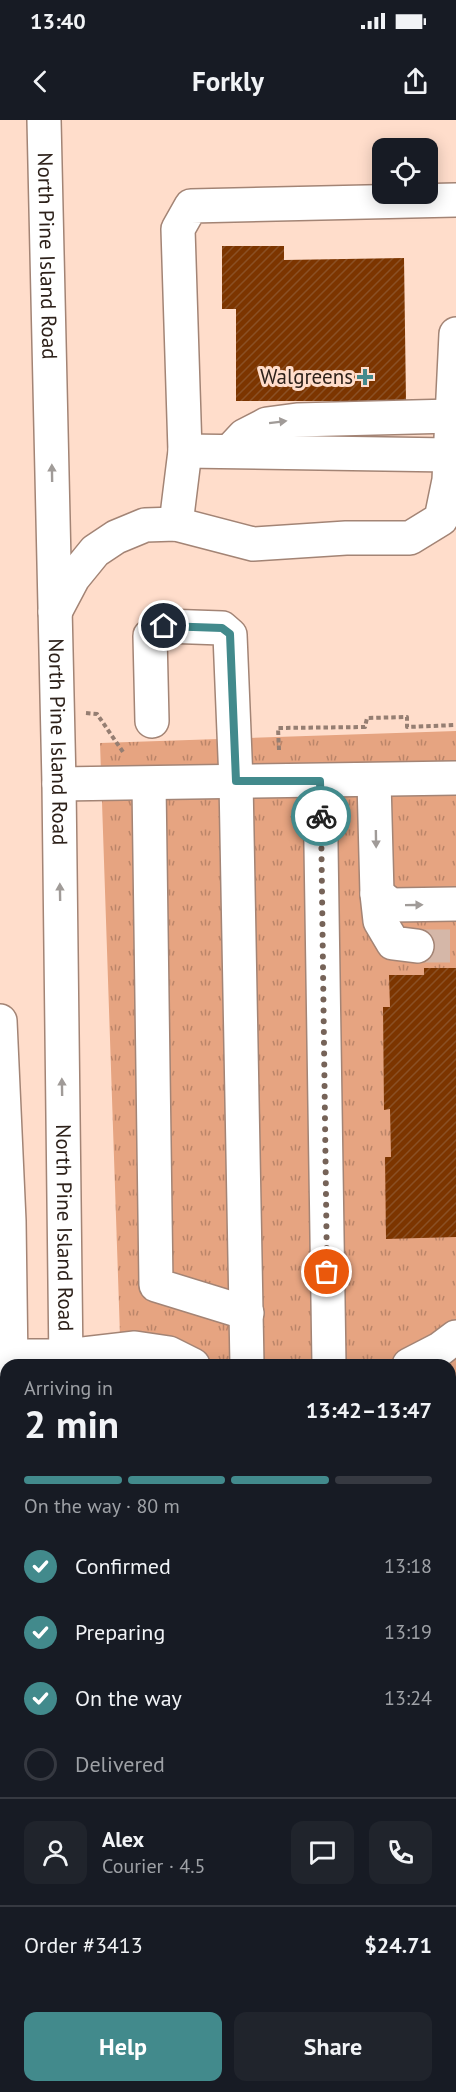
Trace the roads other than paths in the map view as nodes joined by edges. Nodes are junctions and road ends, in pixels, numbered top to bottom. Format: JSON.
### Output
{"nodes":[{"id":1,"x":44,"y":120,"type":"edge"},
{"id":2,"x":456,"y":200,"type":"edge"},
{"id":3,"x":456,"y":334,"type":"edge"},
{"id":4,"x":452,"y":416,"type":"junction"},
{"id":5,"x":185,"y":451,"type":"junction"},
{"id":6,"x":230,"y":452,"type":"junction"},
{"id":7,"x":450,"y":455,"type":"junction"},
{"id":8,"x":176,"y":524,"type":"junction"},
{"id":9,"x":55,"y":612,"type":"junction"},
{"id":10,"x":152,"y":721,"type":"dead end"},
{"id":11,"x":235,"y":767,"type":"junction"},
{"id":12,"x":456,"y":778,"type":"edge"},
{"id":13,"x":375,"y":780,"type":"junction"},
{"id":14,"x":320,"y":781,"type":"junction"},
{"id":15,"x":59,"y":784,"type":"junction"},
{"id":16,"x":150,"y":784,"type":"junction"},
{"id":17,"x":376,"y":894,"type":"junction"},
{"id":18,"x":456,"y":904,"type":"edge"},
{"id":19,"x":417,"y":946,"type":"tunnel mouth"},
{"id":20,"x":0,"y":1021,"type":"edge"},
{"id":21,"x":246,"y":1313,"type":"junction"},
{"id":22,"x":456,"y":1337,"type":"edge"},
{"id":23,"x":7,"y":1359,"type":"edge"},
{"id":24,"x":66,"y":1359,"type":"edge"},
{"id":25,"x":71,"y":1359,"type":"edge"},
{"id":26,"x":182,"y":1359,"type":"edge"},
{"id":27,"x":247,"y":1359,"type":"edge"},
{"id":28,"x":329,"y":1359,"type":"edge"},
{"id":29,"x":421,"y":1359,"type":"edge"}],
"edges":[{"from":9,"to":1,"type":"main road","name":"North Pine Island Road","one_way":true},
{"from":2,"to":5,"type":"main road"},
{"from":3,"to":4,"type":"main road"},
{"from":6,"to":4,"type":"main road","one_way":true},
{"from":4,"to":7,"type":"main road"},
{"from":5,"to":6,"type":"main road"},
{"from":5,"to":8,"type":"main road"},
{"from":6,"to":7,"type":"main road"},
{"from":7,"to":8,"type":"main road"},
{"from":8,"to":9,"type":"main road"},
{"from":9,"to":15,"type":"main road","name":"North Pine Island Road"},
{"from":10,"to":11,"type":"main road"},
{"from":11,"to":14,"type":"main road"},
{"from":11,"to":16,"type":"main road"},
{"from":11,"to":21,"type":"main road"},
{"from":12,"to":13,"type":"main road"},
{"from":13,"to":14,"type":"main road"},
{"from":13,"to":17,"type":"main road","one_way":true},
{"from":14,"to":28,"type":"main road"},
{"from":15,"to":16,"type":"main road"},
{"from":24,"to":15,"type":"main road","name":"North Pine Island Road","one_way":true},
{"from":16,"to":21,"type":"main road"},
{"from":17,"to":18,"type":"main road","one_way":true},
{"from":17,"to":19,"type":"main road"},
{"from":20,"to":23,"type":"main road"},
{"from":21,"to":27,"type":"main road"},
{"from":22,"to":29,"type":"main road"},
{"from":25,"to":26,"type":"main road"}]}
